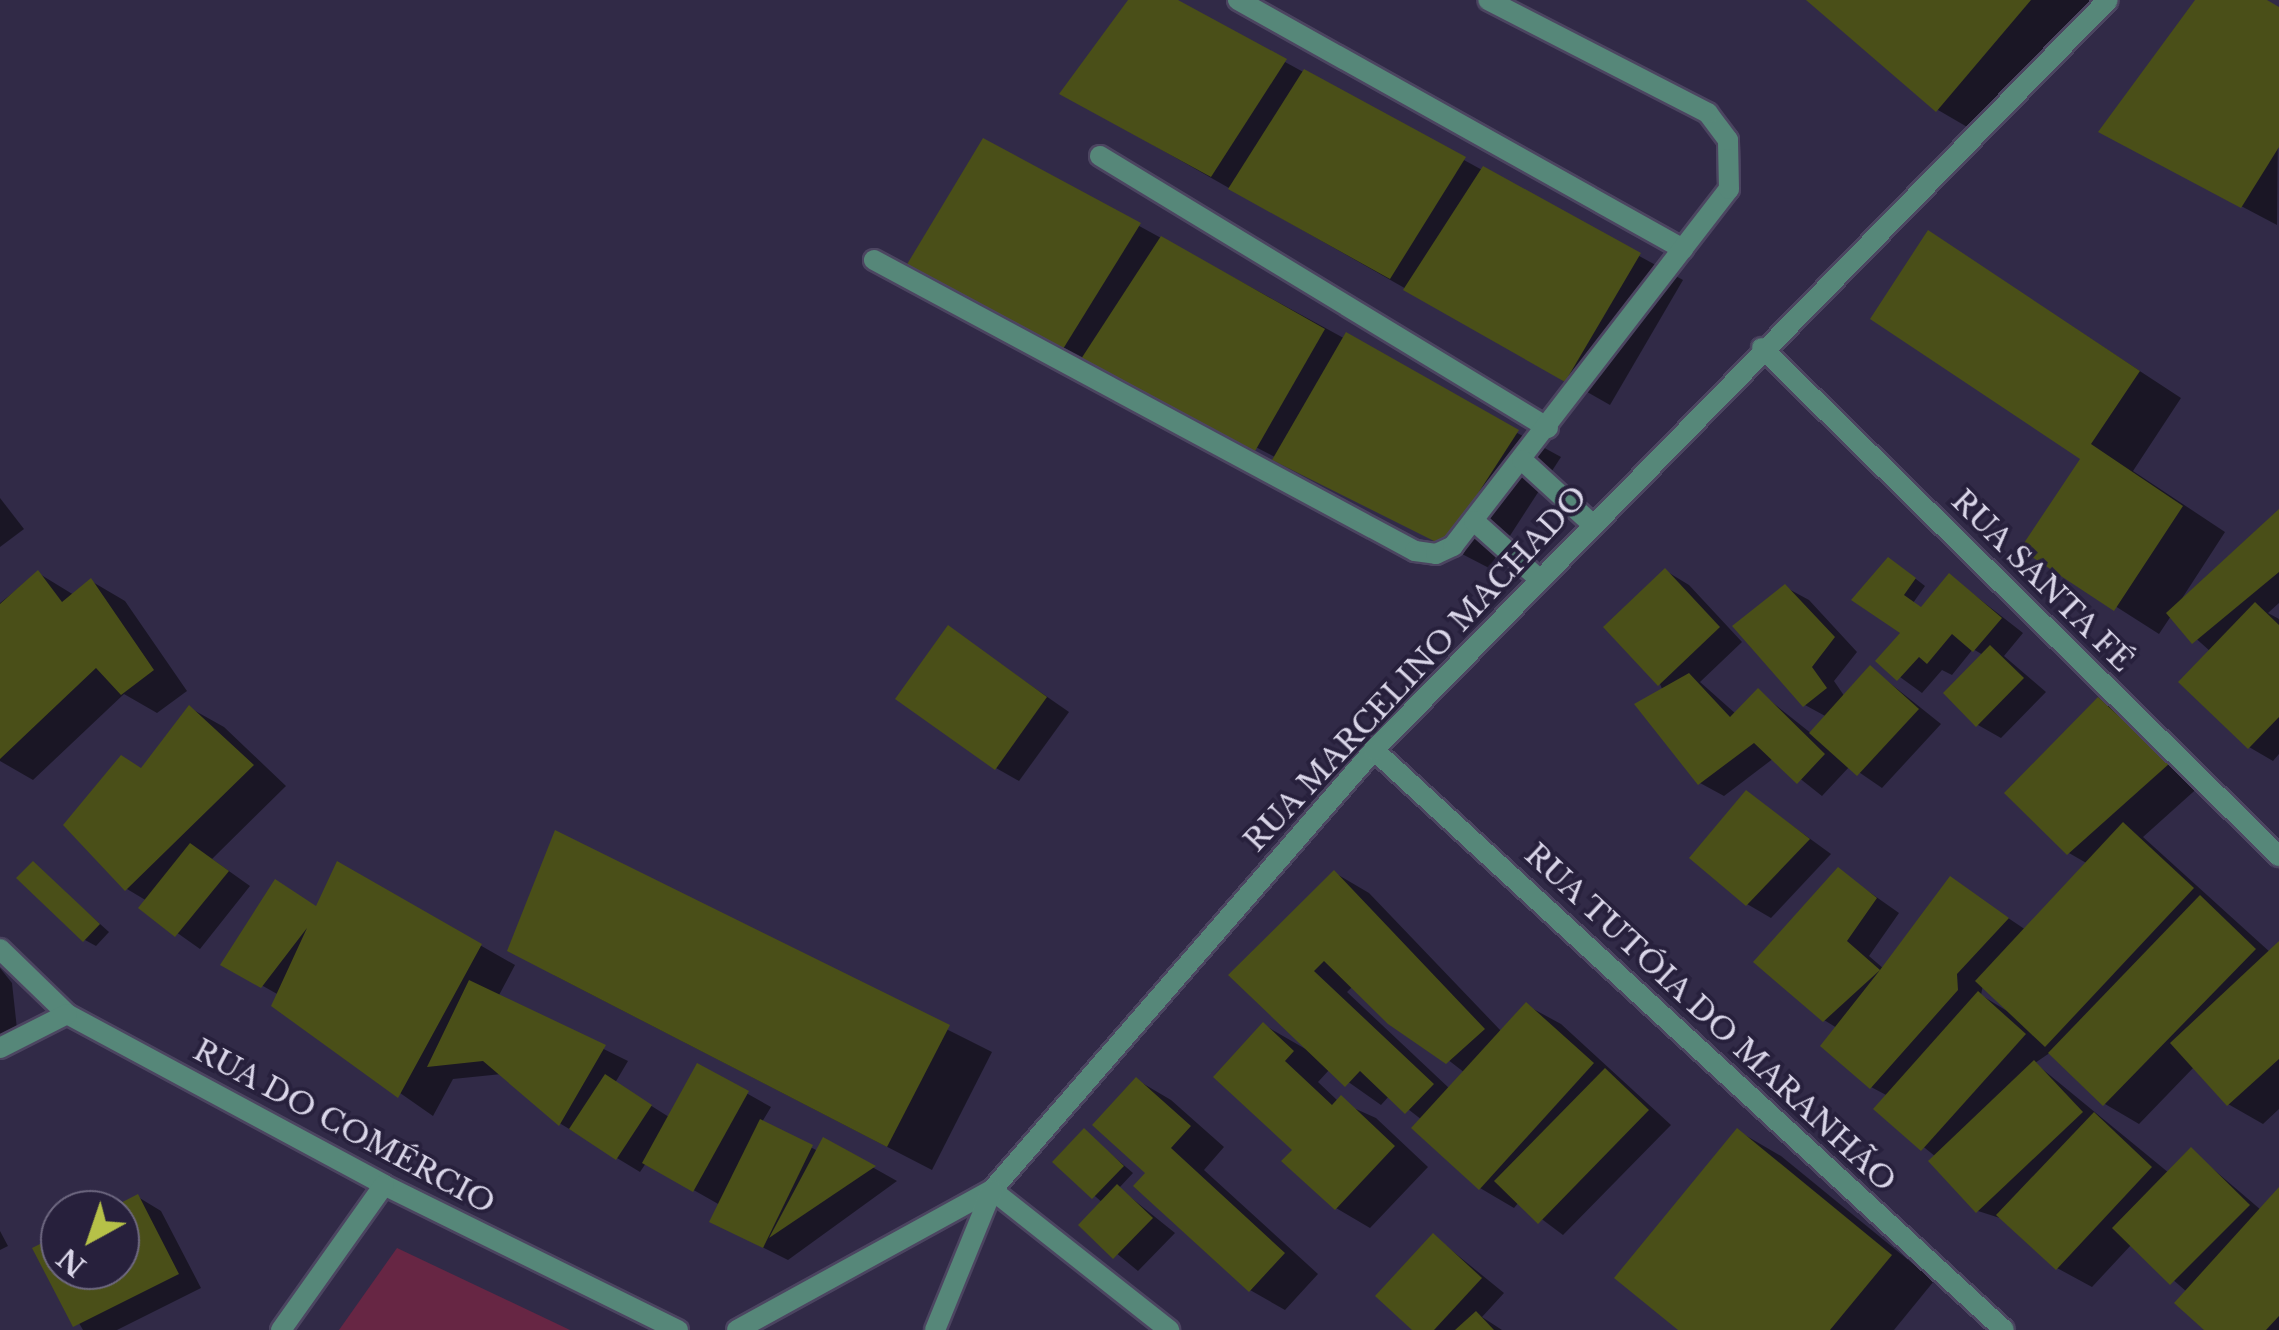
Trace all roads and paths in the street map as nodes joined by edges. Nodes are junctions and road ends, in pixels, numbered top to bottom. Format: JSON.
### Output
{"nodes":[{"id":1,"x":1238,"y":0,"type":"edge"},
{"id":2,"x":1488,"y":0,"type":"edge"},
{"id":3,"x":2108,"y":0,"type":"edge"},
{"id":4,"x":1100,"y":156,"type":"dead end"},
{"id":5,"x":1682,"y":249,"type":"junction"},
{"id":6,"x":874,"y":260,"type":"dead end"},
{"id":7,"x":1762,"y":348,"type":"junction"},
{"id":8,"x":1548,"y":428,"type":"junction"},
{"id":9,"x":1522,"y":460,"type":"junction"},
{"id":10,"x":1474,"y":521,"type":"junction"},
{"id":11,"x":1592,"y":524,"type":"junction"},
{"id":12,"x":1539,"y":579,"type":"junction"},
{"id":13,"x":1374,"y":750,"type":"junction"},
{"id":14,"x":2279,"y":856,"type":"edge"},
{"id":15,"x":0,"y":949,"type":"edge"},
{"id":16,"x":68,"y":1014,"type":"junction"},
{"id":17,"x":0,"y":1048,"type":"edge"},
{"id":18,"x":384,"y":1185,"type":"junction"},
{"id":19,"x":992,"y":1190,"type":"junction"},
{"id":20,"x":280,"y":1330,"type":"edge"},
{"id":21,"x":678,"y":1330,"type":"edge"},
{"id":22,"x":737,"y":1330,"type":"edge"},
{"id":23,"x":935,"y":1330,"type":"edge"},
{"id":24,"x":1169,"y":1330,"type":"edge"},
{"id":25,"x":2004,"y":1330,"type":"edge"}],
"edges":[{"from":1,"to":5,"type":"street"},
{"from":2,"to":5,"type":"street"},
{"from":3,"to":7,"type":"street","name":"RUA MARCELINO MACHADO"},
{"from":4,"to":8,"type":"street"},
{"from":5,"to":8,"type":"street"},
{"from":6,"to":10,"type":"street"},
{"from":7,"to":11,"type":"street","name":"RUA MARCELINO MACHADO"},
{"from":7,"to":14,"type":"street","name":"RUA SANTA FÉ"},
{"from":8,"to":9,"type":"street"},
{"from":9,"to":10,"type":"street"},
{"from":9,"to":11,"type":"street"},
{"from":10,"to":12,"type":"street"},
{"from":11,"to":12,"type":"street","name":"RUA MARCELINO MACHADO"},
{"from":12,"to":13,"type":"street","name":"RUA MARCELINO MACHADO"},
{"from":13,"to":19,"type":"street","name":"RUA MARCELINO MACHADO"},
{"from":13,"to":25,"type":"street","name":"RUA TUTÓIA DO MARANHÃO"},
{"from":15,"to":16,"type":"street","name":"RUA DO COMÉRCIO"},
{"from":16,"to":17,"type":"street"},
{"from":16,"to":18,"type":"street","name":"RUA DO COMÉRCIO"},
{"from":18,"to":20,"type":"street"},
{"from":18,"to":21,"type":"street","name":"RUA DO COMÉRCIO"},
{"from":19,"to":22,"type":"street","name":"RUA MARCELINO MACHADO"},
{"from":19,"to":23,"type":"street"},
{"from":19,"to":24,"type":"street"}]}
